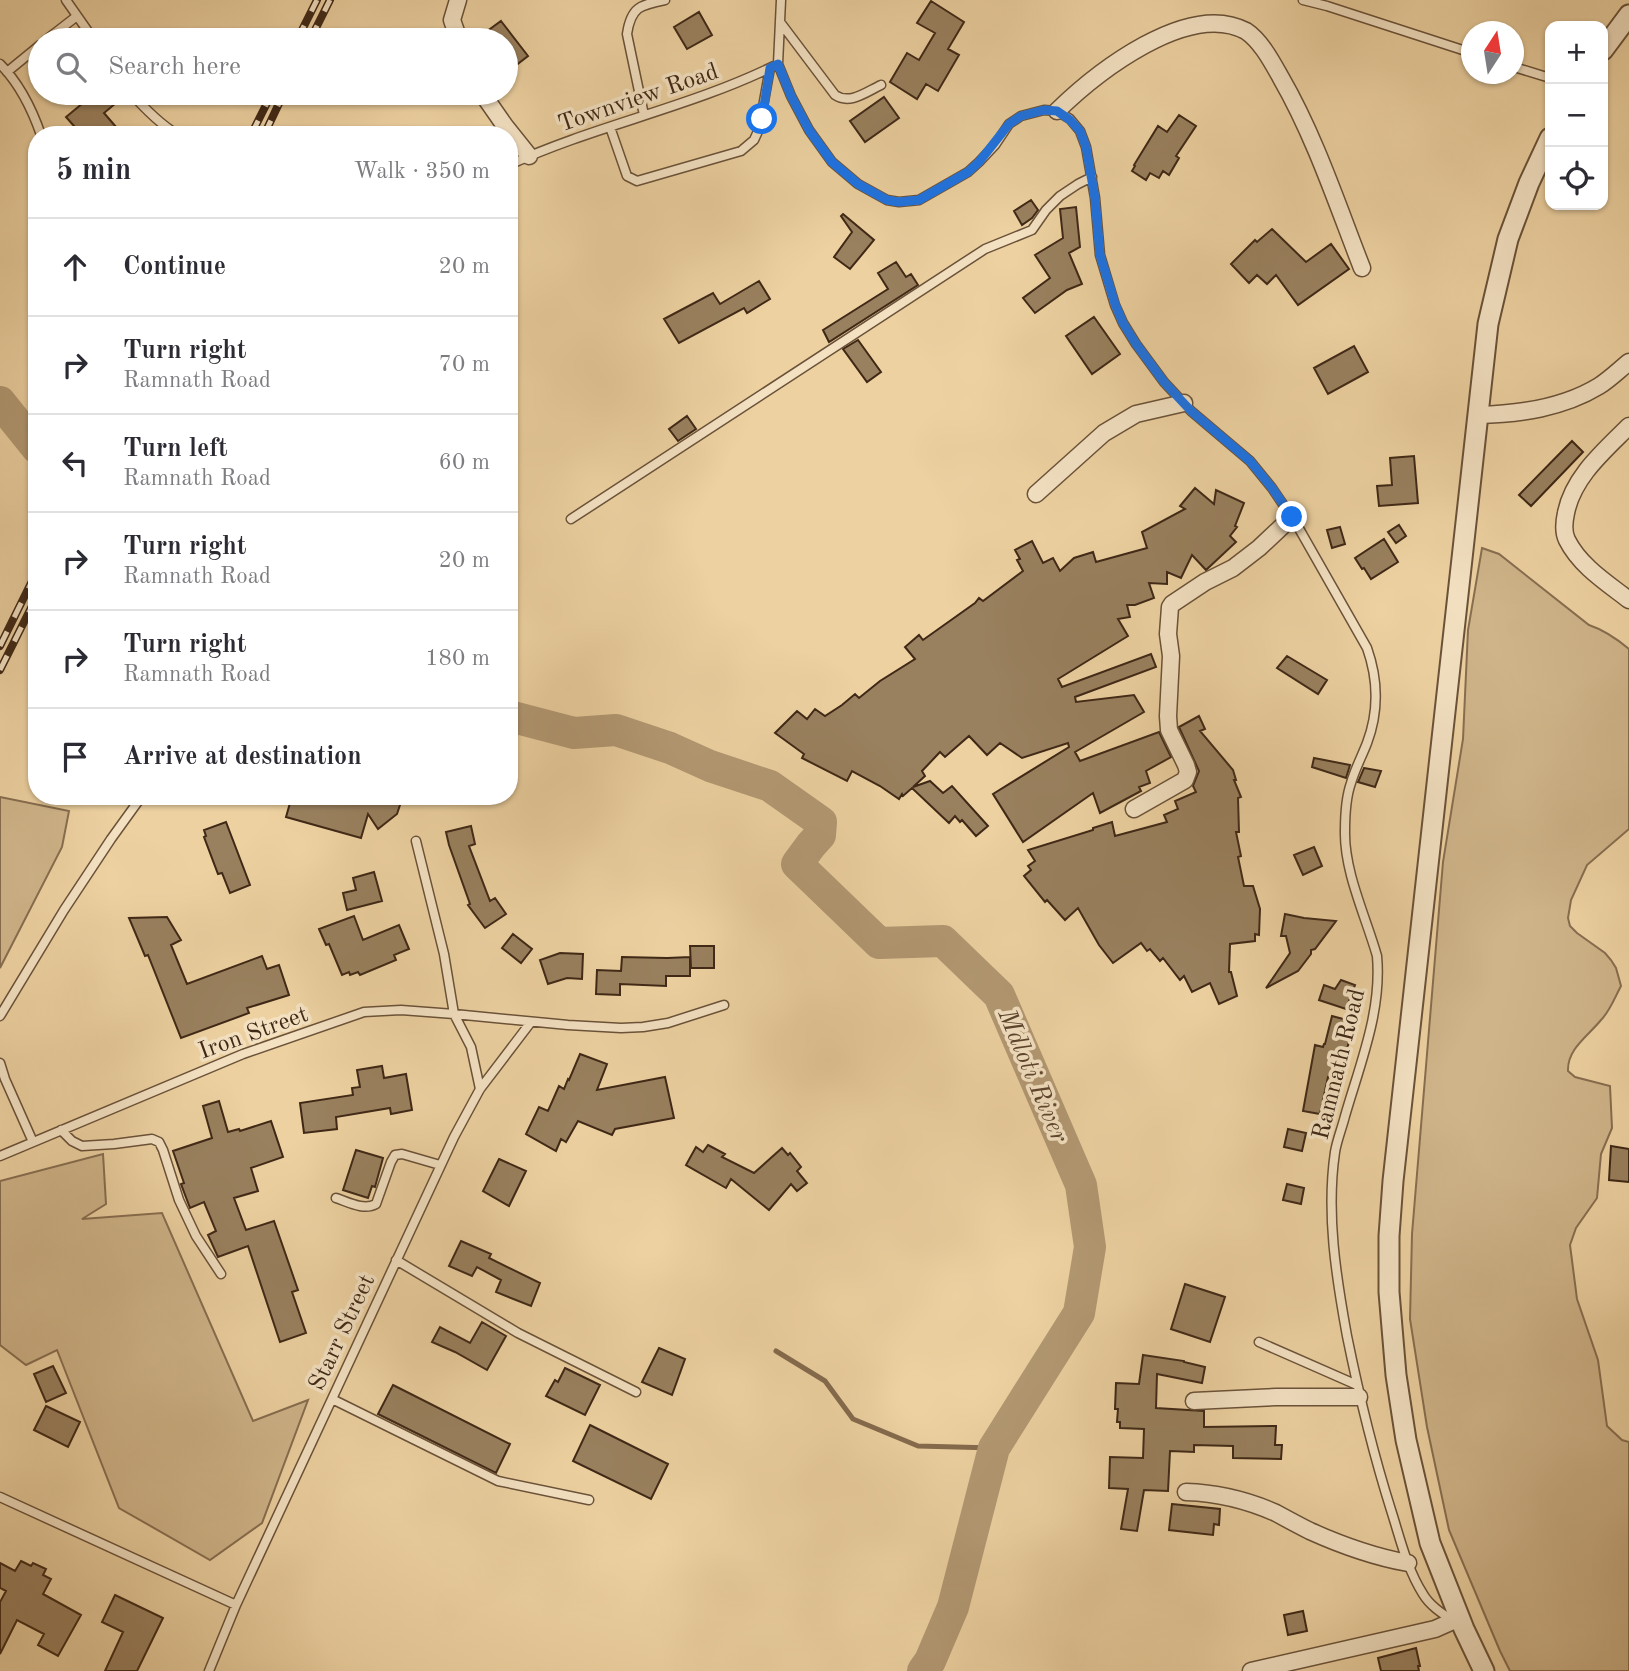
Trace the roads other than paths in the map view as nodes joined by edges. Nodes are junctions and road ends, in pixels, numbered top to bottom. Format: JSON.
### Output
{"nodes":[{"id":1,"x":66,"y":0,"type":"edge"},
{"id":2,"x":458,"y":0,"type":"edge"},
{"id":3,"x":665,"y":0,"type":"edge"},
{"id":4,"x":781,"y":0,"type":"edge"},
{"id":5,"x":1303,"y":0,"type":"edge"},
{"id":6,"x":1629,"y":15,"type":"edge"},
{"id":7,"x":77,"y":16,"type":"junction"},
{"id":8,"x":780,"y":22,"type":"junction"},
{"id":9,"x":62,"y":28,"type":"edge"},
{"id":10,"x":86,"y":28,"type":"edge"},
{"id":11,"x":454,"y":28,"type":"edge"},
{"id":12,"x":1608,"y":43,"type":"edge"},
{"id":13,"x":1461,"y":50,"type":"edge"},
{"id":14,"x":28,"y":55,"type":"edge"},
{"id":15,"x":0,"y":64,"type":"edge"},
{"id":16,"x":774,"y":66,"type":"junction"},
{"id":17,"x":1524,"y":70,"type":"edge"},
{"id":18,"x":7,"y":72,"type":"junction"},
{"id":19,"x":1545,"y":76,"type":"edge"},
{"id":20,"x":881,"y":85,"type":"dead end"},
{"id":21,"x":28,"y":103,"type":"edge"},
{"id":22,"x":29,"y":105,"type":"edge"},
{"id":23,"x":141,"y":105,"type":"edge"},
{"id":24,"x":490,"y":105,"type":"edge"},
{"id":25,"x":1057,"y":111,"type":"junction"},
{"id":26,"x":644,"y":116,"type":"junction"},
{"id":27,"x":38,"y":126,"type":"edge"},
{"id":28,"x":166,"y":126,"type":"edge"},
{"id":29,"x":505,"y":126,"type":"edge"},
{"id":30,"x":610,"y":127,"type":"junction"},
{"id":31,"x":518,"y":142,"type":"edge"},
{"id":32,"x":1546,"y":147,"type":"edge"},
{"id":33,"x":529,"y":156,"type":"junction"},
{"id":34,"x":518,"y":161,"type":"edge"},
{"id":35,"x":1092,"y":177,"type":"junction"},
{"id":36,"x":1362,"y":268,"type":"dead end"},
{"id":37,"x":1629,"y":362,"type":"edge"},
{"id":38,"x":1184,"y":403,"type":"junction"},
{"id":39,"x":1478,"y":415,"type":"junction"},
{"id":40,"x":1629,"y":426,"type":"edge"},
{"id":41,"x":1036,"y":494,"type":"dead end"},
{"id":42,"x":1292,"y":517,"type":"junction"},
{"id":43,"x":571,"y":519,"type":"dead end"},
{"id":44,"x":1629,"y":600,"type":"edge"},
{"id":45,"x":136,"y":805,"type":"edge"},
{"id":46,"x":1134,"y":809,"type":"dead end"},
{"id":47,"x":416,"y":841,"type":"dead end"},
{"id":48,"x":724,"y":1005,"type":"dead end"},
{"id":49,"x":454,"y":1014,"type":"junction"},
{"id":50,"x":0,"y":1016,"type":"edge"},
{"id":51,"x":531,"y":1022,"type":"junction"},
{"id":52,"x":0,"y":1063,"type":"edge"},
{"id":53,"x":480,"y":1089,"type":"junction"},
{"id":54,"x":61,"y":1130,"type":"junction"},
{"id":55,"x":33,"y":1142,"type":"junction"},
{"id":56,"x":0,"y":1156,"type":"edge"},
{"id":57,"x":440,"y":1165,"type":"junction"},
{"id":58,"x":336,"y":1198,"type":"dead end"},
{"id":59,"x":396,"y":1261,"type":"junction"},
{"id":60,"x":222,"y":1274,"type":"dead end"},
{"id":61,"x":1259,"y":1342,"type":"dead end"},
{"id":62,"x":1358,"y":1391,"type":"junction"},
{"id":63,"x":636,"y":1392,"type":"dead end"},
{"id":64,"x":332,"y":1399,"type":"junction"},
{"id":65,"x":1194,"y":1401,"type":"dead end"},
{"id":66,"x":1186,"y":1492,"type":"dead end"},
{"id":67,"x":0,"y":1497,"type":"edge"},
{"id":68,"x":589,"y":1500,"type":"dead end"},
{"id":69,"x":1408,"y":1563,"type":"junction"},
{"id":70,"x":236,"y":1605,"type":"junction"},
{"id":71,"x":1459,"y":1625,"type":"junction"},
{"id":72,"x":209,"y":1671,"type":"edge"},
{"id":73,"x":1251,"y":1671,"type":"edge"},
{"id":74,"x":1484,"y":1671,"type":"edge"}],
"edges":[{"from":1,"to":7,"type":"lane"},
{"from":2,"to":11,"type":"street"},
{"from":3,"to":26,"type":"lane"},
{"from":4,"to":8,"type":"lane"},
{"from":5,"to":13,"type":"lane"},
{"from":6,"to":12,"type":"street"},
{"from":7,"to":9,"type":"lane"},
{"from":7,"to":10,"type":"lane"},
{"from":8,"to":16,"type":"lane"},
{"from":8,"to":20,"type":"lane"},
{"from":14,"to":18,"type":"lane"},
{"from":15,"to":18,"type":"lane"},
{"from":16,"to":25,"type":"lane"},
{"from":16,"to":26,"type":"lane","name":"Townview Road"},
{"from":16,"to":30,"type":"lane"},
{"from":17,"to":19,"type":"lane"},
{"from":18,"to":21,"type":"lane"},
{"from":22,"to":27,"type":"lane"},
{"from":23,"to":28,"type":"lane"},
{"from":24,"to":29,"type":"street"},
{"from":25,"to":35,"type":"lane","name":"Ramnath Road"},
{"from":25,"to":36,"type":"street"},
{"from":26,"to":30,"type":"lane","name":"Townview Road"},
{"from":30,"to":33,"type":"lane","name":"Townview Road"},
{"from":31,"to":33,"type":"street"},
{"from":32,"to":39,"type":"street"},
{"from":33,"to":34,"type":"lane","name":"Townview Road"},
{"from":35,"to":38,"type":"lane","name":"Ramnath Road"},
{"from":35,"to":43,"type":"lane"},
{"from":37,"to":39,"type":"street"},
{"from":38,"to":41,"type":"street"},
{"from":38,"to":42,"type":"lane","name":"Ramnath Road"},
{"from":39,"to":71,"type":"street"},
{"from":40,"to":44,"type":"street"},
{"from":42,"to":46,"type":"street"},
{"from":42,"to":62,"type":"lane","name":"Ramnath Road"},
{"from":45,"to":50,"type":"lane"},
{"from":47,"to":49,"type":"lane"},
{"from":48,"to":51,"type":"lane","name":"Iron Street"},
{"from":49,"to":51,"type":"lane","name":"Iron Street"},
{"from":49,"to":53,"type":"lane"},
{"from":49,"to":54,"type":"lane","name":"Iron Street"},
{"from":51,"to":53,"type":"lane","name":"Starr Street"},
{"from":52,"to":55,"type":"lane"},
{"from":53,"to":57,"type":"lane","name":"Starr Street"},
{"from":54,"to":55,"type":"lane","name":"Iron Street"},
{"from":54,"to":60,"type":"lane"},
{"from":55,"to":56,"type":"lane","name":"Iron Street"},
{"from":57,"to":58,"type":"lane"},
{"from":57,"to":59,"type":"lane","name":"Starr Street"},
{"from":59,"to":63,"type":"lane"},
{"from":59,"to":64,"type":"lane","name":"Starr Street"},
{"from":61,"to":62,"type":"lane"},
{"from":62,"to":65,"type":"street"},
{"from":62,"to":69,"type":"lane","name":"Ramnath Road"},
{"from":64,"to":68,"type":"lane"},
{"from":64,"to":70,"type":"lane","name":"Starr Street"},
{"from":66,"to":69,"type":"street"},
{"from":67,"to":70,"type":"lane"},
{"from":69,"to":71,"type":"lane","name":"Ramnath Road"},
{"from":70,"to":72,"type":"lane","name":"Starr Street"},
{"from":71,"to":73,"type":"street"},
{"from":71,"to":74,"type":"street"}]}
